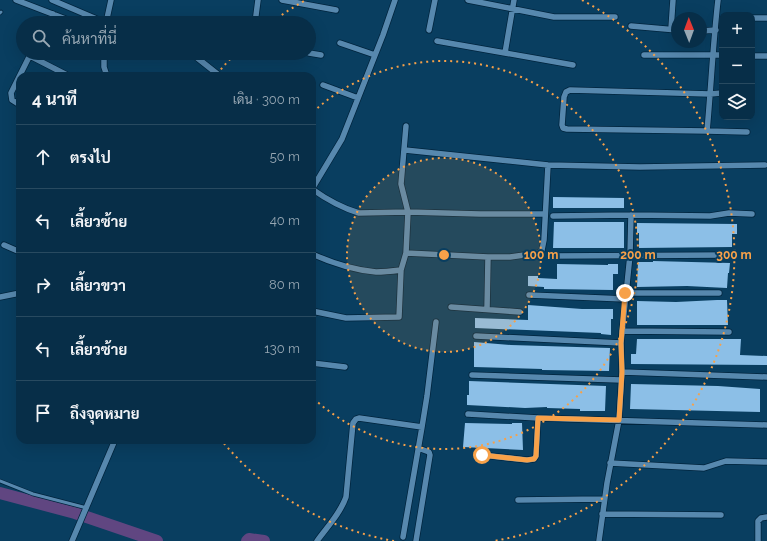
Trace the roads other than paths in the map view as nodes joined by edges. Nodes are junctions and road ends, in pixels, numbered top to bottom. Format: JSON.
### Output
{"nodes":[{"id":1,"x":16,"y":0,"type":"edge"},
{"id":2,"x":52,"y":0,"type":"edge"},
{"id":3,"x":111,"y":0,"type":"edge"},
{"id":4,"x":258,"y":0,"type":"edge"},
{"id":5,"x":282,"y":0,"type":"edge"},
{"id":6,"x":395,"y":0,"type":"edge"},
{"id":7,"x":435,"y":0,"type":"edge"},
{"id":8,"x":468,"y":0,"type":"edge"},
{"id":9,"x":514,"y":0,"type":"edge"},
{"id":10,"x":673,"y":0,"type":"edge"},
{"id":11,"x":718,"y":0,"type":"edge"},
{"id":12,"x":512,"y":9,"type":"junction"},
{"id":13,"x":336,"y":10,"type":"dead end"},
{"id":14,"x":673,"y":12,"type":"edge"},
{"id":15,"x":52,"y":14,"type":"joint"},
{"id":16,"x":57,"y":16,"type":"edge"},
{"id":17,"x":90,"y":16,"type":"edge"},
{"id":18,"x":108,"y":16,"type":"edge"},
{"id":19,"x":256,"y":16,"type":"edge"},
{"id":20,"x":615,"y":17,"type":"dead end"},
{"id":21,"x":755,"y":18,"type":"edge"},
{"id":22,"x":767,"y":18,"type":"edge"},
{"id":23,"x":631,"y":26,"type":"dead end"},
{"id":24,"x":671,"y":29,"type":"edge"},
{"id":25,"x":429,"y":30,"type":"dead end"},
{"id":26,"x":707,"y":30,"type":"edge"},
{"id":27,"x":716,"y":30,"type":"junction"},
{"id":28,"x":437,"y":41,"type":"dead end"},
{"id":29,"x":340,"y":43,"type":"dead end"},
{"id":30,"x":505,"y":53,"type":"junction"},
{"id":31,"x":316,"y":54,"type":"edge"},
{"id":32,"x":321,"y":55,"type":"dead end"},
{"id":33,"x":375,"y":55,"type":"junction"},
{"id":34,"x":644,"y":55,"type":"dead end"},
{"id":35,"x":714,"y":56,"type":"junction"},
{"id":36,"x":719,"y":56,"type":"edge"},
{"id":37,"x":755,"y":56,"type":"edge"},
{"id":38,"x":767,"y":56,"type":"edge"},
{"id":39,"x":28,"y":60,"type":"edge"},
{"id":40,"x":39,"y":60,"type":"edge"},
{"id":41,"x":104,"y":60,"type":"edge"},
{"id":42,"x":201,"y":60,"type":"edge"},
{"id":43,"x":573,"y":65,"type":"dead end"},
{"id":44,"x":22,"y":72,"type":"edge"},
{"id":45,"x":62,"y":72,"type":"edge"},
{"id":46,"x":106,"y":72,"type":"edge"},
{"id":47,"x":215,"y":72,"type":"edge"},
{"id":48,"x":16,"y":83,"type":"edge"},
{"id":49,"x":323,"y":85,"type":"dead end"},
{"id":50,"x":710,"y":94,"type":"junction"},
{"id":51,"x":719,"y":94,"type":"edge"},
{"id":52,"x":358,"y":98,"type":"junction"},
{"id":53,"x":16,"y":102,"type":"edge"},
{"id":54,"x":406,"y":126,"type":"dead end"},
{"id":55,"x":707,"y":131,"type":"junction"},
{"id":56,"x":747,"y":132,"type":"dead end"},
{"id":57,"x":405,"y":150,"type":"junction"},
{"id":58,"x":548,"y":165,"type":"junction"},
{"id":59,"x":764,"y":165,"type":"dead end"},
{"id":60,"x":316,"y":182,"type":"edge"},
{"id":61,"x":316,"y":192,"type":"edge"},
{"id":62,"x":408,"y":212,"type":"junction"},
{"id":63,"x":545,"y":214,"type":"junction"},
{"id":64,"x":752,"y":214,"type":"dead end"},
{"id":65,"x":631,"y":215,"type":"junction"},
{"id":66,"x":553,"y":216,"type":"dead end"},
{"id":67,"x":4,"y":245,"type":"dead end"},
{"id":68,"x":16,"y":250,"type":"edge"},
{"id":69,"x":406,"y":253,"type":"junction"},
{"id":70,"x":630,"y":255,"type":"junction"},
{"id":71,"x":726,"y":255,"type":"dead end"},
{"id":72,"x":316,"y":256,"type":"edge"},
{"id":73,"x":551,"y":256,"type":"dead end"},
{"id":74,"x":488,"y":257,"type":"junction"},
{"id":75,"x":402,"y":270,"type":"junction"},
{"id":76,"x":625,"y":293,"type":"junction"},
{"id":77,"x":719,"y":293,"type":"dead end"},
{"id":78,"x":16,"y":294,"type":"edge"},
{"id":79,"x":529,"y":295,"type":"dead end"},
{"id":80,"x":0,"y":297,"type":"edge"},
{"id":81,"x":625,"y":300,"type":"junction"},
{"id":82,"x":451,"y":307,"type":"dead end"},
{"id":83,"x":487,"y":309,"type":"junction"},
{"id":84,"x":316,"y":312,"type":"edge"},
{"id":85,"x":520,"y":312,"type":"dead end"},
{"id":86,"x":436,"y":322,"type":"dead end"},
{"id":87,"x":622,"y":331,"type":"junction"},
{"id":88,"x":729,"y":332,"type":"dead end"},
{"id":89,"x":476,"y":336,"type":"dead end"},
{"id":90,"x":621,"y":343,"type":"junction"},
{"id":91,"x":316,"y":363,"type":"edge"},
{"id":92,"x":345,"y":367,"type":"dead end"},
{"id":93,"x":622,"y":372,"type":"junction"},
{"id":94,"x":472,"y":375,"type":"dead end"},
{"id":95,"x":767,"y":377,"type":"edge"},
{"id":96,"x":621,"y":380,"type":"junction"},
{"id":97,"x":468,"y":414,"type":"dead end"},
{"id":98,"x":538,"y":418,"type":"junction"},
{"id":99,"x":619,"y":420,"type":"junction"},
{"id":100,"x":767,"y":425,"type":"edge"},
{"id":101,"x":422,"y":427,"type":"junction"},
{"id":102,"x":113,"y":444,"type":"edge"},
{"id":103,"x":418,"y":448,"type":"junction"},
{"id":104,"x":482,"y":455,"type":"dead end"},
{"id":105,"x":767,"y":462,"type":"edge"},
{"id":106,"x":610,"y":463,"type":"junction"},
{"id":107,"x":0,"y":481,"type":"edge"},
{"id":108,"x":518,"y":500,"type":"dead end"},
{"id":109,"x":604,"y":500,"type":"junction"},
{"id":110,"x":86,"y":510,"type":"junction"},
{"id":111,"x":602,"y":514,"type":"junction"},
{"id":112,"x":721,"y":515,"type":"dead end"},
{"id":113,"x":767,"y":517,"type":"edge"},
{"id":114,"x":403,"y":537,"type":"dead end"},
{"id":115,"x":72,"y":541,"type":"edge"},
{"id":116,"x":316,"y":541,"type":"edge"},
{"id":117,"x":416,"y":541,"type":"edge"},
{"id":118,"x":599,"y":541,"type":"edge"},
{"id":119,"x":758,"y":541,"type":"edge"}],
"edges":[{"from":1,"to":15,"type":"street"},
{"from":2,"to":17,"type":"street"},
{"from":3,"to":18,"type":"street"},
{"from":4,"to":19,"type":"street"},
{"from":5,"to":13,"type":"street"},
{"from":6,"to":33,"type":"street"},
{"from":7,"to":25,"type":"street"},
{"from":8,"to":12,"type":"street"},
{"from":9,"to":12,"type":"street"},
{"from":10,"to":14,"type":"street"},
{"from":11,"to":27,"type":"street"},
{"from":12,"to":20,"type":"street"},
{"from":12,"to":30,"type":"street"},
{"from":15,"to":16,"type":"street"},
{"from":21,"to":22,"type":"street"},
{"from":23,"to":24,"type":"street"},
{"from":26,"to":27,"type":"street"},
{"from":27,"to":35,"type":"street"},
{"from":28,"to":30,"type":"street"},
{"from":29,"to":33,"type":"street"},
{"from":30,"to":43,"type":"street"},
{"from":31,"to":32,"type":"street"},
{"from":33,"to":52,"type":"street"},
{"from":34,"to":35,"type":"street"},
{"from":35,"to":36,"type":"street"},
{"from":35,"to":50,"type":"street"},
{"from":37,"to":38,"type":"street"},
{"from":39,"to":44,"type":"street"},
{"from":40,"to":45,"type":"street"},
{"from":41,"to":46,"type":"street"},
{"from":42,"to":47,"type":"street"},
{"from":48,"to":53,"type":"street"},
{"from":49,"to":52,"type":"street"},
{"from":50,"to":51,"type":"street"},
{"from":50,"to":55,"type":"street"},
{"from":50,"to":55,"type":"street"},
{"from":52,"to":60,"type":"street"},
{"from":54,"to":57,"type":"street"},
{"from":55,"to":56,"type":"street"},
{"from":57,"to":58,"type":"street"},
{"from":57,"to":62,"type":"street"},
{"from":58,"to":59,"type":"street"},
{"from":58,"to":63,"type":"street"},
{"from":61,"to":62,"type":"street"},
{"from":62,"to":63,"type":"street"},
{"from":62,"to":69,"type":"street"},
{"from":63,"to":74,"type":"street"},
{"from":64,"to":65,"type":"street"},
{"from":65,"to":66,"type":"street"},
{"from":65,"to":70,"type":"street"},
{"from":67,"to":68,"type":"street"},
{"from":69,"to":74,"type":"street"},
{"from":69,"to":75,"type":"street"},
{"from":70,"to":71,"type":"street"},
{"from":70,"to":73,"type":"street"},
{"from":70,"to":76,"type":"street"},
{"from":72,"to":75,"type":"street"},
{"from":74,"to":83,"type":"street"},
{"from":75,"to":84,"type":"street"},
{"from":76,"to":77,"type":"street"},
{"from":76,"to":81,"type":"street"},
{"from":78,"to":80,"type":"street"},
{"from":79,"to":81,"type":"street"},
{"from":81,"to":87,"type":"street"},
{"from":82,"to":83,"type":"street"},
{"from":83,"to":85,"type":"street"},
{"from":86,"to":101,"type":"street"},
{"from":87,"to":88,"type":"street"},
{"from":87,"to":90,"type":"street"},
{"from":89,"to":90,"type":"street"},
{"from":90,"to":93,"type":"street"},
{"from":91,"to":92,"type":"street"},
{"from":93,"to":95,"type":"street"},
{"from":93,"to":96,"type":"street"},
{"from":94,"to":96,"type":"street"},
{"from":96,"to":99,"type":"street"},
{"from":97,"to":98,"type":"street"},
{"from":98,"to":99,"type":"street"},
{"from":98,"to":104,"type":"street"},
{"from":99,"to":100,"type":"street"},
{"from":99,"to":106,"type":"street"},
{"from":101,"to":103,"type":"street"},
{"from":101,"to":116,"type":"street"},
{"from":102,"to":110,"type":"street"},
{"from":103,"to":114,"type":"street"},
{"from":103,"to":117,"type":"street"},
{"from":105,"to":106,"type":"street"},
{"from":106,"to":109,"type":"street"},
{"from":107,"to":110,"type":"lane"},
{"from":108,"to":109,"type":"street"},
{"from":109,"to":111,"type":"street"},
{"from":110,"to":115,"type":"street"},
{"from":111,"to":112,"type":"street"},
{"from":111,"to":118,"type":"street"},
{"from":113,"to":119,"type":"street"}]}
